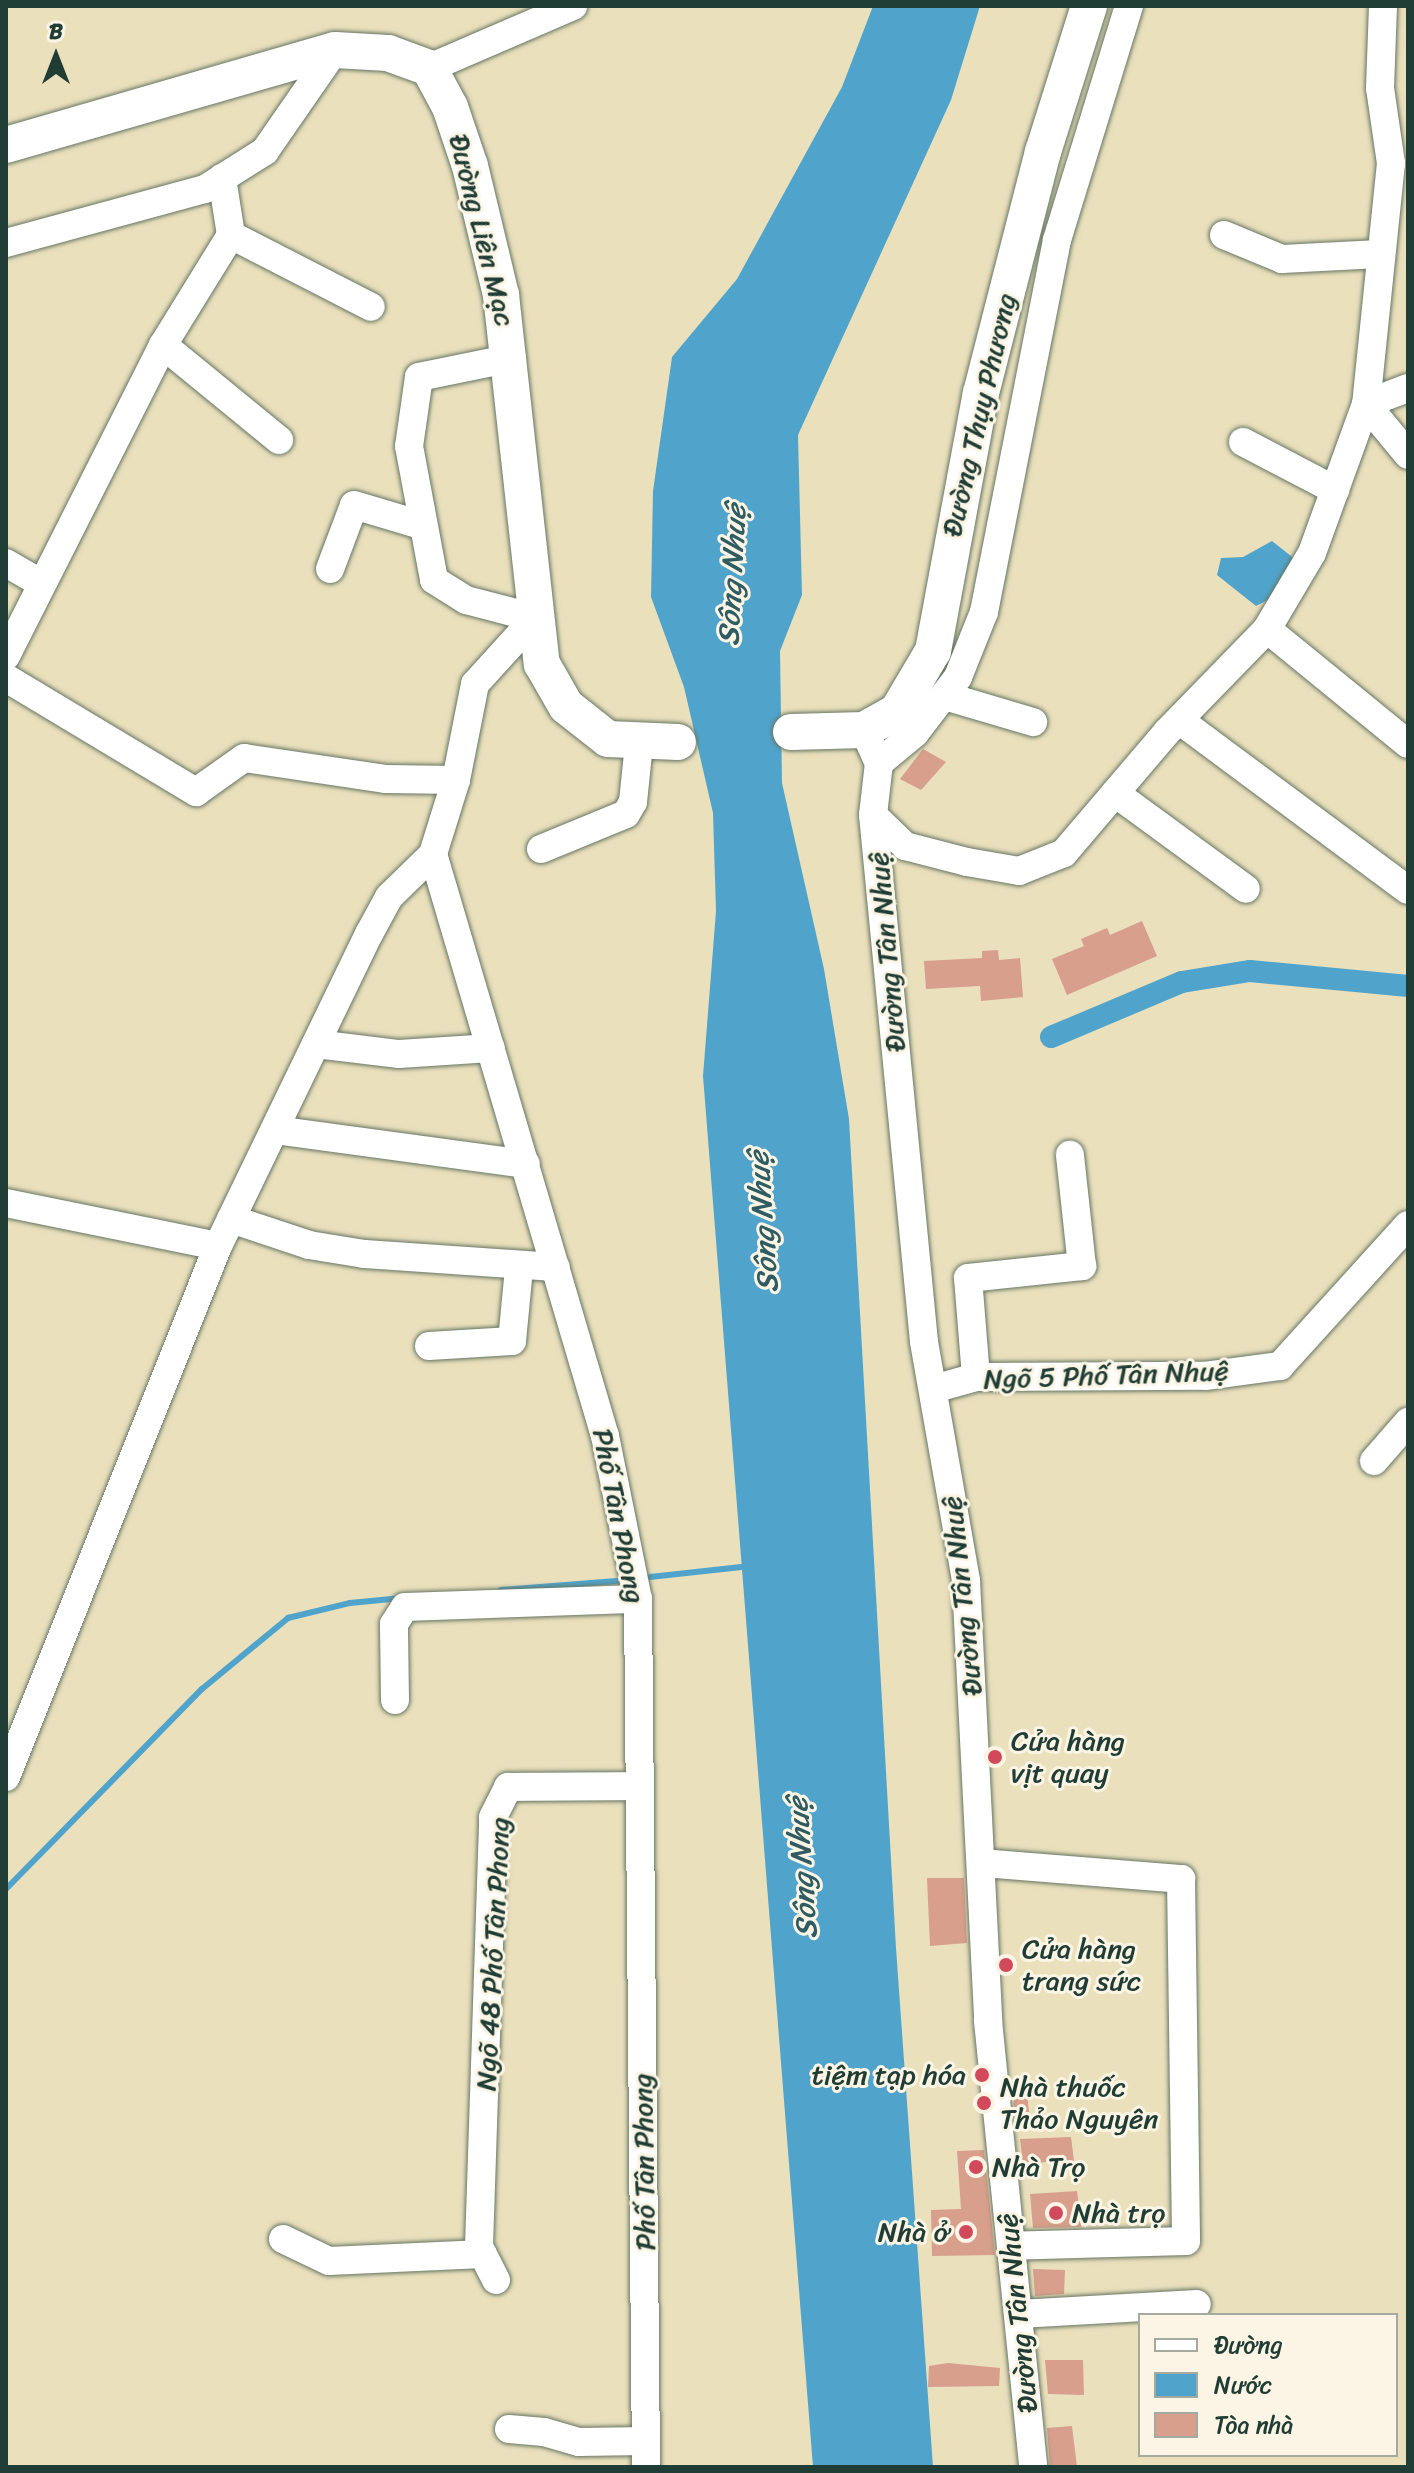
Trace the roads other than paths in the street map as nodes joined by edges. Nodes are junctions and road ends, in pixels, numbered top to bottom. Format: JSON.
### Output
{"nodes":[{"id":1,"x":573,"y":6,"type":"edge"},
{"id":2,"x":1089,"y":6,"type":"edge"},
{"id":3,"x":1129,"y":6,"type":"edge"},
{"id":4,"x":1383,"y":6,"type":"edge"},
{"id":5,"x":335,"y":50,"type":"junction"},
{"id":6,"x":429,"y":68,"type":"junction"},
{"id":7,"x":1394,"y":90,"type":"edge"},
{"id":8,"x":6,"y":145,"type":"edge"},
{"id":9,"x":222,"y":178,"type":"junction"},
{"id":10,"x":231,"y":235,"type":"junction"},
{"id":11,"x":1224,"y":235,"type":"dead end"},
{"id":12,"x":6,"y":243,"type":"edge"},
{"id":13,"x":1380,"y":254,"type":"junction"},
{"id":14,"x":371,"y":307,"type":"dead end"},
{"id":15,"x":163,"y":345,"type":"junction"},
{"id":16,"x":512,"y":358,"type":"junction"},
{"id":17,"x":1408,"y":388,"type":"edge"},
{"id":18,"x":1366,"y":404,"type":"junction"},
{"id":19,"x":279,"y":440,"type":"dead end"},
{"id":20,"x":1243,"y":442,"type":"dead end"},
{"id":21,"x":1408,"y":455,"type":"edge"},
{"id":22,"x":1335,"y":490,"type":"junction"},
{"id":23,"x":421,"y":525,"type":"junction"},
{"id":24,"x":6,"y":563,"type":"edge"},
{"id":25,"x":330,"y":569,"type":"dead end"},
{"id":26,"x":40,"y":583,"type":"junction"},
{"id":27,"x":535,"y":618,"type":"junction"},
{"id":28,"x":1267,"y":629,"type":"junction"},
{"id":29,"x":6,"y":656,"type":"edge"},
{"id":30,"x":6,"y":678,"type":"edge"},
{"id":31,"x":945,"y":696,"type":"junction"},
{"id":32,"x":1179,"y":720,"type":"junction"},
{"id":33,"x":1033,"y":722,"type":"dead end"},
{"id":34,"x":864,"y":730,"type":"junction"},
{"id":35,"x":791,"y":732,"type":"dead end"},
{"id":36,"x":678,"y":742,"type":"dead end"},
{"id":37,"x":639,"y":744,"type":"junction"},
{"id":38,"x":1408,"y":744,"type":"edge"},
{"id":39,"x":879,"y":763,"type":"junction"},
{"id":40,"x":456,"y":780,"type":"junction"},
{"id":41,"x":1115,"y":793,"type":"junction"},
{"id":42,"x":873,"y":815,"type":"junction"},
{"id":43,"x":541,"y":849,"type":"dead end"},
{"id":44,"x":433,"y":854,"type":"junction"},
{"id":45,"x":1246,"y":889,"type":"dead end"},
{"id":46,"x":1408,"y":890,"type":"edge"},
{"id":47,"x":316,"y":1044,"type":"junction"},
{"id":48,"x":491,"y":1048,"type":"junction"},
{"id":49,"x":275,"y":1130,"type":"junction"},
{"id":50,"x":1070,"y":1155,"type":"dead end"},
{"id":51,"x":526,"y":1164,"type":"junction"},
{"id":52,"x":6,"y":1203,"type":"edge"},
{"id":53,"x":231,"y":1219,"type":"junction"},
{"id":54,"x":1408,"y":1225,"type":"edge"},
{"id":55,"x":218,"y":1246,"type":"junction"},
{"id":56,"x":556,"y":1267,"type":"junction"},
{"id":57,"x":519,"y":1268,"type":"junction"},
{"id":58,"x":429,"y":1346,"type":"dead end"},
{"id":59,"x":976,"y":1377,"type":"junction"},
{"id":60,"x":933,"y":1389,"type":"junction"},
{"id":61,"x":1408,"y":1422,"type":"edge"},
{"id":62,"x":1374,"y":1461,"type":"dead end"},
{"id":63,"x":638,"y":1599,"type":"junction"},
{"id":64,"x":395,"y":1700,"type":"dead end"},
{"id":65,"x":6,"y":1777,"type":"edge"},
{"id":66,"x":640,"y":1786,"type":"junction"},
{"id":67,"x":982,"y":1863,"type":"junction"},
{"id":68,"x":283,"y":2239,"type":"dead end"},
{"id":69,"x":1012,"y":2246,"type":"junction"},
{"id":70,"x":483,"y":2254,"type":"junction"},
{"id":71,"x":496,"y":2280,"type":"dead end"},
{"id":72,"x":1197,"y":2304,"type":"dead end"},
{"id":73,"x":1019,"y":2314,"type":"junction"},
{"id":74,"x":509,"y":2429,"type":"dead end"},
{"id":75,"x":646,"y":2454,"type":"edge"},
{"id":76,"x":1033,"y":2467,"type":"edge"}],
"edges":[{"from":1,"to":6,"type":"street"},
{"from":2,"to":34,"type":"main road","name":"Đường Thụy Phương"},
{"from":3,"to":31,"type":"street","name":"Đường Thụy Phương"},
{"from":4,"to":7,"type":"street"},
{"from":5,"to":6,"type":"main road"},
{"from":5,"to":8,"type":"main road"},
{"from":5,"to":9,"type":"street"},
{"from":6,"to":16,"type":"main road","name":"Đường Liên Mạc"},
{"from":7,"to":13,"type":"street"},
{"from":9,"to":10,"type":"street"},
{"from":9,"to":12,"type":"street"},
{"from":10,"to":14,"type":"street"},
{"from":10,"to":15,"type":"street"},
{"from":11,"to":13,"type":"street"},
{"from":13,"to":18,"type":"street"},
{"from":15,"to":19,"type":"street"},
{"from":15,"to":26,"type":"street"},
{"from":16,"to":23,"type":"street"},
{"from":16,"to":27,"type":"main road","name":"Đường Liên Mạc"},
{"from":17,"to":18,"type":"street"},
{"from":18,"to":21,"type":"street"},
{"from":18,"to":22,"type":"street"},
{"from":20,"to":22,"type":"street"},
{"from":22,"to":28,"type":"street"},
{"from":23,"to":25,"type":"street"},
{"from":23,"to":27,"type":"street"},
{"from":24,"to":26,"type":"street"},
{"from":26,"to":29,"type":"street"},
{"from":27,"to":37,"type":"main road","name":"Đường Liên Mạc"},
{"from":27,"to":40,"type":"street"},
{"from":28,"to":32,"type":"street"},
{"from":28,"to":38,"type":"street"},
{"from":30,"to":40,"type":"street"},
{"from":31,"to":33,"type":"street"},
{"from":31,"to":39,"type":"street","name":"Đường Thụy Phương"},
{"from":32,"to":41,"type":"street"},
{"from":32,"to":46,"type":"street"},
{"from":34,"to":35,"type":"main road","name":"Đường Thụy Phương"},
{"from":34,"to":39,"type":"street"},
{"from":36,"to":37,"type":"main road","name":"Đường Liên Mạc"},
{"from":37,"to":43,"type":"street"},
{"from":39,"to":42,"type":"street","name":"Đường Tân Nhuệ"},
{"from":40,"to":44,"type":"street"},
{"from":41,"to":42,"type":"street"},
{"from":41,"to":45,"type":"street"},
{"from":42,"to":60,"type":"street","name":"Đường Tân Nhuệ"},
{"from":44,"to":47,"type":"street"},
{"from":44,"to":48,"type":"street","name":"Phố Tân Phong"},
{"from":47,"to":48,"type":"street"},
{"from":47,"to":49,"type":"street"},
{"from":48,"to":51,"type":"street","name":"Phố Tân Phong"},
{"from":49,"to":51,"type":"street"},
{"from":49,"to":53,"type":"street"},
{"from":50,"to":59,"type":"street"},
{"from":51,"to":56,"type":"street","name":"Phố Tân Phong"},
{"from":52,"to":55,"type":"street"},
{"from":53,"to":55,"type":"street"},
{"from":53,"to":57,"type":"street"},
{"from":54,"to":59,"type":"street","name":"Ngõ 5 Phố Tân Nhuệ"},
{"from":55,"to":65,"type":"street"},
{"from":56,"to":57,"type":"street"},
{"from":56,"to":63,"type":"street","name":"Phố Tân Phong"},
{"from":57,"to":58,"type":"street"},
{"from":59,"to":60,"type":"street","name":"Ngõ 5 Phố Tân Nhuệ"},
{"from":60,"to":67,"type":"street","name":"Đường Tân Nhuệ"},
{"from":61,"to":62,"type":"street"},
{"from":63,"to":64,"type":"street"},
{"from":63,"to":66,"type":"street","name":"Phố Tân Phong"},
{"from":66,"to":70,"type":"street","name":"Ngõ 48 Phố Tân Phong"},
{"from":66,"to":75,"type":"street","name":"Phố Tân Phong"},
{"from":67,"to":69,"type":"street","name":"Đường Tân Nhuệ"},
{"from":67,"to":69,"type":"street"},
{"from":68,"to":70,"type":"street"},
{"from":69,"to":73,"type":"street","name":"Đường Tân Nhuệ"},
{"from":70,"to":71,"type":"street","name":"Ngõ 48 Phố Tân Phong"},
{"from":72,"to":73,"type":"street"},
{"from":73,"to":76,"type":"street","name":"Đường Tân Nhuệ"},
{"from":74,"to":75,"type":"street"}]}
